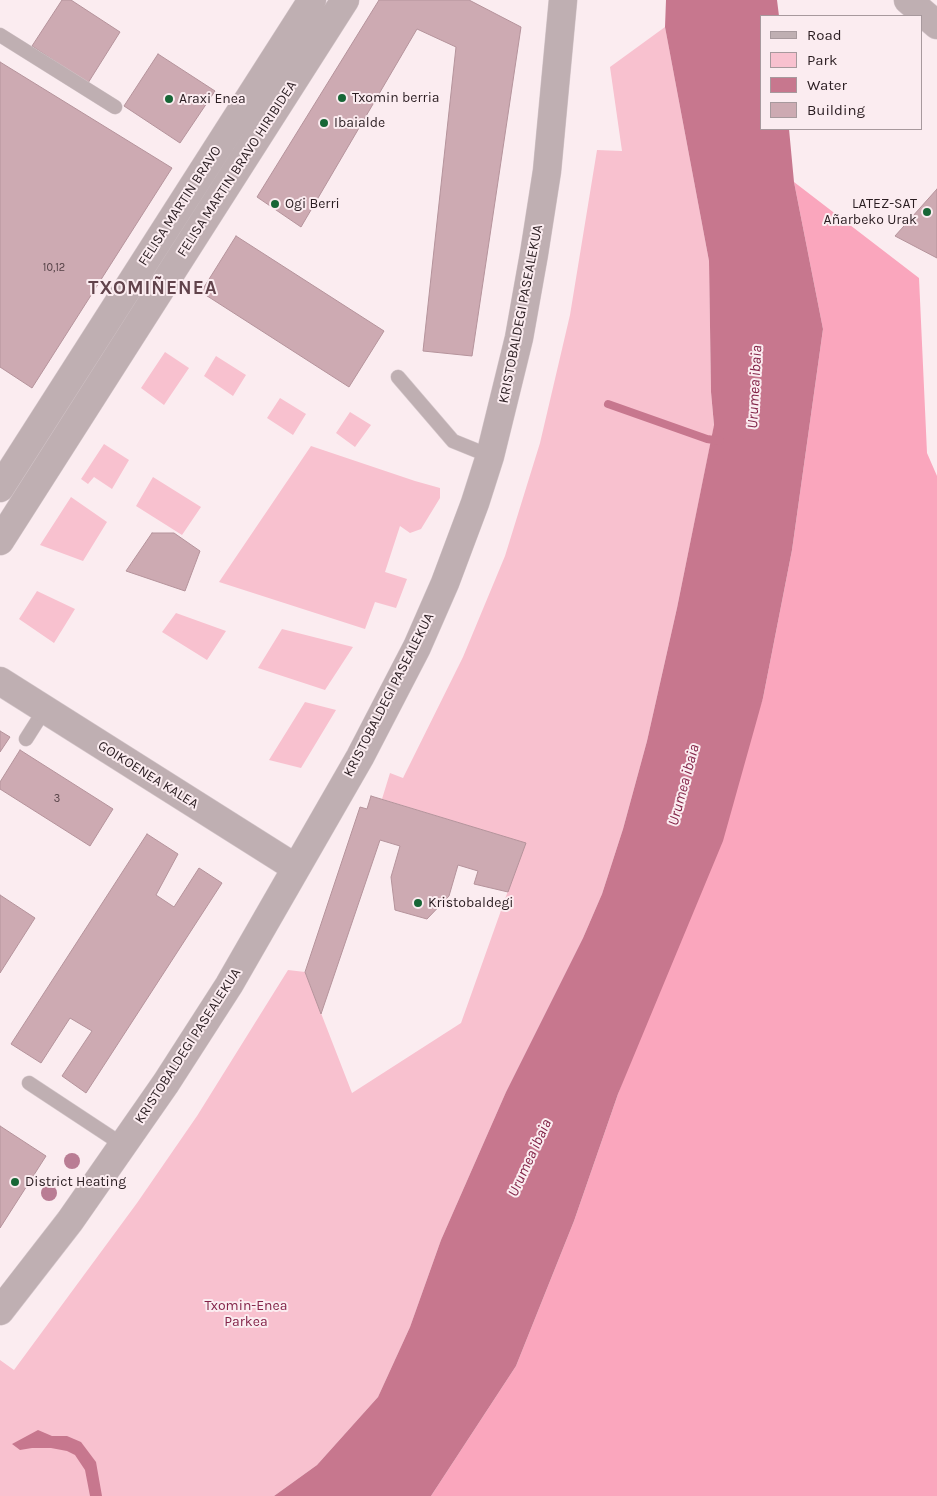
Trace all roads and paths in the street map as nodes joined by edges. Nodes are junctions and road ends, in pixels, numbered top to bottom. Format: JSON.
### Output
{"nodes":[{"id":1,"x":312,"y":0,"type":"edge"},
{"id":2,"x":345,"y":0,"type":"edge"},
{"id":3,"x":563,"y":0,"type":"edge"},
{"id":4,"x":908,"y":0,"type":"edge"},
{"id":5,"x":937,"y":25,"type":"edge"},
{"id":6,"x":0,"y":35,"type":"edge"},
{"id":7,"x":115,"y":107,"type":"dead end"},
{"id":8,"x":398,"y":377,"type":"dead end"},
{"id":9,"x":490,"y":456,"type":"junction"},
{"id":10,"x":0,"y":488,"type":"edge"},
{"id":11,"x":0,"y":541,"type":"edge"},
{"id":12,"x":0,"y":681,"type":"edge"},
{"id":13,"x":45,"y":709,"type":"junction"},
{"id":14,"x":26,"y":739,"type":"dead end"},
{"id":15,"x":296,"y":868,"type":"junction"},
{"id":16,"x":29,"y":1083,"type":"dead end"},
{"id":17,"x":123,"y":1145,"type":"junction"},
{"id":18,"x":2,"y":1308,"type":"edge"}],
"edges":[{"from":1,"to":10,"type":"street","name":"FELISA MARTIN BRAVO"},
{"from":2,"to":11,"type":"street","name":"FELISA MARTIN BRAVO HIRIBIDEA"},
{"from":3,"to":9,"type":"street","name":"KRISTOBALDEGI PASEALEKUA"},
{"from":4,"to":5,"type":"street"},
{"from":6,"to":7,"type":"lane"},
{"from":8,"to":9,"type":"lane"},
{"from":9,"to":15,"type":"street","name":"KRISTOBALDEGI PASEALEKUA"},
{"from":12,"to":13,"type":"street","name":"GOIKOENEA KALEA"},
{"from":13,"to":14,"type":"lane"},
{"from":13,"to":15,"type":"street","name":"GOIKOENEA KALEA"},
{"from":15,"to":17,"type":"street","name":"KRISTOBALDEGI PASEALEKUA"},
{"from":16,"to":17,"type":"lane"},
{"from":17,"to":18,"type":"street","name":"KRISTOBALDEGI PASEALEKUA"}]}
